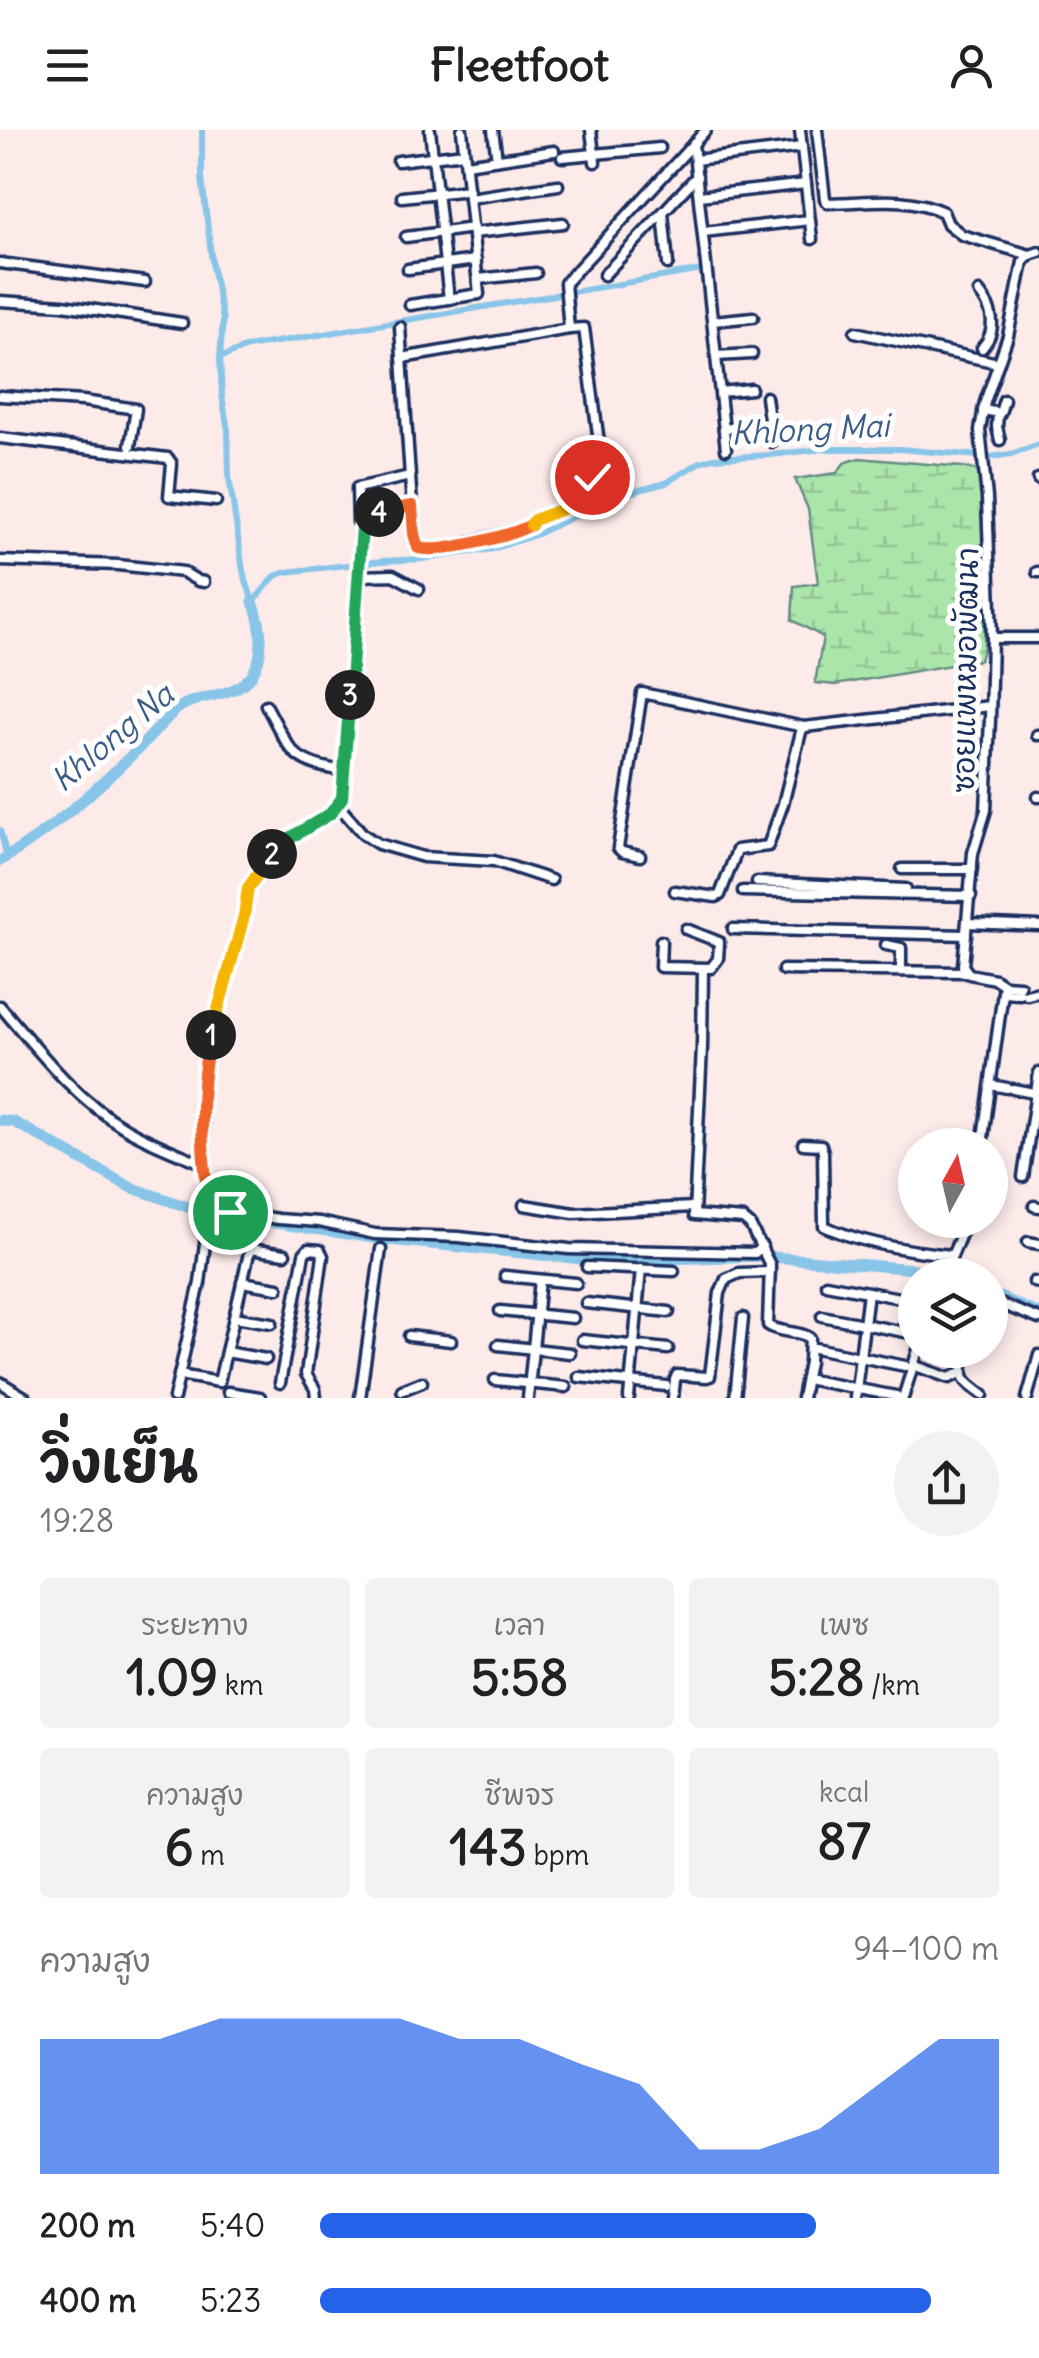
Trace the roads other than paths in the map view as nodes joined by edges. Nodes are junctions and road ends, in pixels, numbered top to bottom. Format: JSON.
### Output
{"nodes":[{"id":1,"x":430,"y":130,"type":"edge"},
{"id":2,"x":462,"y":130,"type":"edge"},
{"id":3,"x":493,"y":130,"type":"edge"},
{"id":4,"x":592,"y":130,"type":"edge"},
{"id":5,"x":706,"y":130,"type":"edge"},
{"id":6,"x":800,"y":130,"type":"edge"},
{"id":7,"x":817,"y":130,"type":"edge"},
{"id":8,"x":694,"y":144,"type":"junction"},
{"id":9,"x":802,"y":147,"type":"junction"},
{"id":10,"x":660,"y":148,"type":"dead end"},
{"id":11,"x":464,"y":153,"type":"junction"},
{"id":12,"x":433,"y":157,"type":"junction"},
{"id":13,"x":595,"y":158,"type":"junction"},
{"id":14,"x":497,"y":159,"type":"junction"},
{"id":15,"x":695,"y":160,"type":"junction"},
{"id":16,"x":398,"y":161,"type":"dead end"},
{"id":17,"x":466,"y":164,"type":"junction"},
{"id":18,"x":697,"y":176,"type":"junction"},
{"id":19,"x":806,"y":184,"type":"junction"},
{"id":20,"x":558,"y":186,"type":"dead end"},
{"id":21,"x":437,"y":194,"type":"junction"},
{"id":22,"x":469,"y":194,"type":"junction"},
{"id":23,"x":699,"y":196,"type":"junction"},
{"id":24,"x":402,"y":197,"type":"dead end"},
{"id":25,"x":662,"y":212,"type":"junction"},
{"id":26,"x":810,"y":220,"type":"junction"},
{"id":27,"x":562,"y":223,"type":"dead end"},
{"id":28,"x":473,"y":230,"type":"junction"},
{"id":29,"x":442,"y":232,"type":"junction"},
{"id":30,"x":703,"y":232,"type":"junction"},
{"id":31,"x":406,"y":237,"type":"dead end"},
{"id":32,"x":812,"y":240,"type":"dead end"},
{"id":33,"x":1036,"y":254,"type":"edge"},
{"id":34,"x":476,"y":260,"type":"junction"},
{"id":35,"x":0,"y":263,"type":"edge"},
{"id":36,"x":446,"y":264,"type":"junction"},
{"id":37,"x":668,"y":264,"type":"dead end"},
{"id":38,"x":408,"y":269,"type":"dead end"},
{"id":39,"x":536,"y":274,"type":"dead end"},
{"id":40,"x":604,"y":276,"type":"dead end"},
{"id":41,"x":478,"y":279,"type":"junction"},
{"id":42,"x":145,"y":282,"type":"dead end"},
{"id":43,"x":979,"y":292,"type":"dead end"},
{"id":44,"x":449,"y":298,"type":"junction"},
{"id":45,"x":0,"y":300,"type":"edge"},
{"id":46,"x":410,"y":304,"type":"dead end"},
{"id":47,"x":753,"y":317,"type":"dead end"},
{"id":48,"x":712,"y":321,"type":"junction"},
{"id":49,"x":182,"y":323,"type":"dead end"},
{"id":50,"x":400,"y":328,"type":"dead end"},
{"id":51,"x":569,"y":329,"type":"junction"},
{"id":52,"x":856,"y":332,"type":"dead end"},
{"id":53,"x":1003,"y":351,"type":"junction"},
{"id":54,"x":752,"y":354,"type":"dead end"},
{"id":55,"x":716,"y":356,"type":"junction"},
{"id":56,"x":402,"y":358,"type":"junction"},
{"id":57,"x":998,"y":364,"type":"junction"},
{"id":58,"x":751,"y":389,"type":"dead end"},
{"id":59,"x":720,"y":392,"type":"junction"},
{"id":60,"x":0,"y":396,"type":"edge"},
{"id":61,"x":766,"y":397,"type":"dead end"},
{"id":62,"x":1004,"y":400,"type":"dead end"},
{"id":63,"x":984,"y":410,"type":"junction"},
{"id":64,"x":998,"y":413,"type":"junction"},
{"id":65,"x":769,"y":424,"type":"junction"},
{"id":66,"x":724,"y":428,"type":"junction"},
{"id":67,"x":0,"y":438,"type":"edge"},
{"id":68,"x":1000,"y":440,"type":"dead end"},
{"id":69,"x":772,"y":442,"type":"dead end"},
{"id":70,"x":130,"y":446,"type":"dead end"},
{"id":71,"x":726,"y":449,"type":"dead end"},
{"id":72,"x":603,"y":473,"type":"junction"},
{"id":73,"x":410,"y":476,"type":"junction"},
{"id":74,"x":621,"y":478,"type":"dead end"},
{"id":75,"x":216,"y":501,"type":"dead end"},
{"id":76,"x":412,"y":506,"type":"junction"},
{"id":77,"x":358,"y":522,"type":"dead end"},
{"id":78,"x":0,"y":561,"type":"edge"},
{"id":79,"x":359,"y":572,"type":"junction"},
{"id":80,"x":204,"y":582,"type":"dead end"},
{"id":81,"x":419,"y":589,"type":"dead end"},
{"id":82,"x":992,"y":638,"type":"junction"},
{"id":83,"x":1039,"y":638,"type":"edge"},
{"id":84,"x":266,"y":705,"type":"dead end"},
{"id":85,"x":990,"y":706,"type":"junction"},
{"id":86,"x":804,"y":727,"type":"junction"},
{"id":87,"x":344,"y":771,"type":"junction"},
{"id":88,"x":334,"y":810,"type":"junction"},
{"id":89,"x":640,"y":856,"type":"dead end"},
{"id":90,"x":902,"y":869,"type":"dead end"},
{"id":91,"x":972,"y":869,"type":"junction"},
{"id":92,"x":551,"y":880,"type":"dead end"},
{"id":93,"x":758,"y":882,"type":"dead end"},
{"id":94,"x":743,"y":890,"type":"dead end"},
{"id":95,"x":676,"y":891,"type":"dead end"},
{"id":96,"x":971,"y":894,"type":"junction"},
{"id":97,"x":968,"y":922,"type":"junction"},
{"id":98,"x":1039,"y":926,"type":"edge"},
{"id":99,"x":686,"y":929,"type":"dead end"},
{"id":100,"x":732,"y":930,"type":"dead end"},
{"id":101,"x":966,"y":936,"type":"junction"},
{"id":102,"x":661,"y":941,"type":"dead end"},
{"id":103,"x":886,"y":945,"type":"dead end"},
{"id":104,"x":702,"y":970,"type":"junction"},
{"id":105,"x":783,"y":970,"type":"dead end"},
{"id":106,"x":901,"y":971,"type":"junction"},
{"id":107,"x":966,"y":972,"type":"junction"},
{"id":108,"x":1004,"y":989,"type":"junction"},
{"id":109,"x":1028,"y":991,"type":"edge"},
{"id":110,"x":0,"y":1006,"type":"edge"},
{"id":111,"x":1039,"y":1073,"type":"edge"},
{"id":112,"x":991,"y":1085,"type":"junction"},
{"id":113,"x":1037,"y":1093,"type":"edge"},
{"id":114,"x":985,"y":1128,"type":"edge"},
{"id":115,"x":803,"y":1144,"type":"dead end"},
{"id":116,"x":204,"y":1164,"type":"junction"},
{"id":117,"x":1023,"y":1177,"type":"dead end"},
{"id":118,"x":208,"y":1201,"type":"junction"},
{"id":119,"x":524,"y":1205,"type":"dead end"},
{"id":120,"x":694,"y":1208,"type":"junction"},
{"id":121,"x":1028,"y":1242,"type":"dead end"},
{"id":122,"x":1039,"y":1244,"type":"edge"},
{"id":123,"x":763,"y":1247,"type":"junction"},
{"id":124,"x":381,"y":1249,"type":"dead end"},
{"id":125,"x":285,"y":1254,"type":"dead end"},
{"id":126,"x":946,"y":1258,"type":"edge"},
{"id":127,"x":587,"y":1267,"type":"dead end"},
{"id":128,"x":770,"y":1268,"type":"junction"},
{"id":129,"x":641,"y":1269,"type":"junction"},
{"id":130,"x":674,"y":1270,"type":"dead end"},
{"id":131,"x":505,"y":1276,"type":"dead end"},
{"id":132,"x":540,"y":1280,"type":"junction"},
{"id":133,"x":242,"y":1282,"type":"junction"},
{"id":134,"x":576,"y":1283,"type":"dead end"},
{"id":135,"x":826,"y":1284,"type":"dead end"},
{"id":136,"x":278,"y":1288,"type":"dead end"},
{"id":137,"x":868,"y":1292,"type":"junction"},
{"id":138,"x":898,"y":1298,"type":"edge"},
{"id":139,"x":586,"y":1304,"type":"dead end"},
{"id":140,"x":1008,"y":1307,"type":"edge"},
{"id":141,"x":637,"y":1309,"type":"junction"},
{"id":142,"x":500,"y":1311,"type":"dead end"},
{"id":143,"x":669,"y":1312,"type":"dead end"},
{"id":144,"x":536,"y":1314,"type":"junction"},
{"id":145,"x":822,"y":1316,"type":"dead end"},
{"id":146,"x":234,"y":1317,"type":"junction"},
{"id":147,"x":573,"y":1318,"type":"dead end"},
{"id":148,"x":743,"y":1318,"type":"dead end"},
{"id":149,"x":1039,"y":1320,"type":"edge"},
{"id":150,"x":272,"y":1323,"type":"dead end"},
{"id":151,"x":864,"y":1324,"type":"junction"},
{"id":152,"x":898,"y":1331,"type":"edge"},
{"id":153,"x":409,"y":1336,"type":"dead end"},
{"id":154,"x":582,"y":1340,"type":"dead end"},
{"id":155,"x":451,"y":1342,"type":"dead end"},
{"id":156,"x":288,"y":1343,"type":"junction"},
{"id":157,"x":498,"y":1346,"type":"dead end"},
{"id":158,"x":634,"y":1346,"type":"junction"},
{"id":159,"x":310,"y":1347,"type":"junction"},
{"id":160,"x":815,"y":1348,"type":"dead end"},
{"id":161,"x":533,"y":1349,"type":"junction"},
{"id":162,"x":668,"y":1349,"type":"dead end"},
{"id":163,"x":226,"y":1352,"type":"junction"},
{"id":164,"x":570,"y":1353,"type":"dead end"},
{"id":165,"x":1039,"y":1355,"type":"edge"},
{"id":166,"x":860,"y":1357,"type":"junction"},
{"id":167,"x":266,"y":1359,"type":"dead end"},
{"id":168,"x":898,"y":1363,"type":"edge"},
{"id":169,"x":908,"y":1368,"type":"edge"},
{"id":170,"x":918,"y":1368,"type":"edge"},
{"id":171,"x":963,"y":1368,"type":"edge"},
{"id":172,"x":282,"y":1371,"type":"junction"},
{"id":173,"x":962,"y":1373,"type":"junction"},
{"id":174,"x":306,"y":1374,"type":"junction"},
{"id":175,"x":179,"y":1375,"type":"junction"},
{"id":176,"x":579,"y":1377,"type":"dead end"},
{"id":177,"x":495,"y":1380,"type":"dead end"},
{"id":178,"x":811,"y":1380,"type":"dead end"},
{"id":179,"x":0,"y":1382,"type":"edge"},
{"id":180,"x":219,"y":1382,"type":"junction"},
{"id":181,"x":280,"y":1382,"type":"dead end"},
{"id":182,"x":422,"y":1382,"type":"dead end"},
{"id":183,"x":630,"y":1382,"type":"junction"},
{"id":184,"x":530,"y":1383,"type":"junction"},
{"id":185,"x":666,"y":1386,"type":"dead end"},
{"id":186,"x":566,"y":1387,"type":"dead end"},
{"id":187,"x":857,"y":1387,"type":"junction"},
{"id":188,"x":402,"y":1390,"type":"dead end"},
{"id":189,"x":227,"y":1395,"type":"edge"},
{"id":190,"x":984,"y":1395,"type":"dead end"},
{"id":191,"x":260,"y":1397,"type":"edge"},
{"id":192,"x":900,"y":1397,"type":"edge"},
{"id":193,"x":26,"y":1398,"type":"edge"},
{"id":194,"x":174,"y":1398,"type":"edge"},
{"id":195,"x":316,"y":1398,"type":"edge"},
{"id":196,"x":360,"y":1398,"type":"edge"},
{"id":197,"x":528,"y":1398,"type":"edge"},
{"id":198,"x":629,"y":1398,"type":"edge"},
{"id":199,"x":673,"y":1398,"type":"edge"},
{"id":200,"x":735,"y":1398,"type":"edge"},
{"id":201,"x":802,"y":1398,"type":"edge"},
{"id":202,"x":856,"y":1398,"type":"edge"},
{"id":203,"x":1027,"y":1398,"type":"edge"}],
"edges":[{"from":1,"to":12,"type":"street"},
{"from":2,"to":11,"type":"street"},
{"from":3,"to":14,"type":"street"},
{"from":4,"to":13,"type":"street"},
{"from":5,"to":8,"type":"street"},
{"from":6,"to":9,"type":"street"},
{"from":7,"to":33,"type":"street"},
{"from":8,"to":15,"type":"street"},
{"from":8,"to":51,"type":"street"},
{"from":9,"to":15,"type":"street"},
{"from":9,"to":19,"type":"street"},
{"from":10,"to":13,"type":"street"},
{"from":11,"to":12,"type":"street"},
{"from":11,"to":17,"type":"street"},
{"from":12,"to":16,"type":"street"},
{"from":12,"to":21,"type":"street"},
{"from":13,"to":14,"type":"street"},
{"from":14,"to":17,"type":"street"},
{"from":15,"to":18,"type":"street"},
{"from":17,"to":22,"type":"street"},
{"from":18,"to":23,"type":"street"},
{"from":18,"to":25,"type":"street"},
{"from":19,"to":23,"type":"street"},
{"from":19,"to":26,"type":"street"},
{"from":20,"to":22,"type":"street"},
{"from":21,"to":22,"type":"street"},
{"from":21,"to":24,"type":"street"},
{"from":21,"to":29,"type":"street"},
{"from":22,"to":28,"type":"street"},
{"from":23,"to":30,"type":"street"},
{"from":25,"to":37,"type":"street"},
{"from":25,"to":40,"type":"street"},
{"from":26,"to":30,"type":"street"},
{"from":26,"to":32,"type":"street"},
{"from":27,"to":28,"type":"street"},
{"from":28,"to":29,"type":"street"},
{"from":28,"to":34,"type":"street"},
{"from":29,"to":31,"type":"street"},
{"from":29,"to":36,"type":"street"},
{"from":30,"to":48,"type":"street"},
{"from":33,"to":53,"type":"street"},
{"from":34,"to":36,"type":"street"},
{"from":34,"to":41,"type":"street"},
{"from":35,"to":42,"type":"street"},
{"from":36,"to":38,"type":"street"},
{"from":36,"to":44,"type":"street"},
{"from":39,"to":41,"type":"street"},
{"from":41,"to":44,"type":"street"},
{"from":43,"to":53,"type":"street"},
{"from":44,"to":46,"type":"street"},
{"from":45,"to":49,"type":"street"},
{"from":47,"to":48,"type":"street"},
{"from":48,"to":55,"type":"street"},
{"from":50,"to":56,"type":"street"},
{"from":51,"to":56,"type":"street"},
{"from":51,"to":72,"type":"street"},
{"from":52,"to":57,"type":"street"},
{"from":53,"to":57,"type":"street"},
{"from":54,"to":55,"type":"street"},
{"from":55,"to":59,"type":"street"},
{"from":56,"to":73,"type":"street"},
{"from":57,"to":63,"type":"street"},
{"from":58,"to":59,"type":"street"},
{"from":59,"to":66,"type":"street"},
{"from":60,"to":70,"type":"street"},
{"from":61,"to":65,"type":"street"},
{"from":62,"to":64,"type":"street"},
{"from":63,"to":64,"type":"street"},
{"from":63,"to":82,"type":"street","name":"ซอยแพหมอพัฒนา"},
{"from":64,"to":68,"type":"street"},
{"from":65,"to":66,"type":"street"},
{"from":65,"to":69,"type":"street"},
{"from":66,"to":71,"type":"street"},
{"from":67,"to":75,"type":"street"},
{"from":72,"to":74,"type":"street"},
{"from":72,"to":76,"type":"street"},
{"from":73,"to":76,"type":"street"},
{"from":73,"to":77,"type":"street"},
{"from":76,"to":79,"type":"street"},
{"from":78,"to":80,"type":"street"},
{"from":79,"to":81,"type":"street"},
{"from":79,"to":87,"type":"street"},
{"from":82,"to":83,"type":"street"},
{"from":82,"to":85,"type":"street","name":"ซอยแพหมอพัฒนา"},
{"from":84,"to":87,"type":"street"},
{"from":85,"to":86,"type":"street"},
{"from":85,"to":91,"type":"street","name":"ซอยแพหมอพัฒนา"},
{"from":86,"to":89,"type":"street"},
{"from":86,"to":95,"type":"street"},
{"from":87,"to":88,"type":"street"},
{"from":88,"to":92,"type":"street"},
{"from":88,"to":116,"type":"street"},
{"from":90,"to":91,"type":"street"},
{"from":91,"to":96,"type":"street","name":"ซอยแพหมอพัฒนา"},
{"from":93,"to":96,"type":"street"},
{"from":94,"to":96,"type":"street"},
{"from":96,"to":97,"type":"street","name":"ซอยแพหมอพัฒนา"},
{"from":97,"to":98,"type":"street"},
{"from":97,"to":101,"type":"street","name":"ซอยแพหมอพัฒนา"},
{"from":99,"to":104,"type":"street"},
{"from":100,"to":101,"type":"street"},
{"from":101,"to":107,"type":"street","name":"ซอยแพหมอพัฒนา"},
{"from":102,"to":104,"type":"street"},
{"from":103,"to":106,"type":"street"},
{"from":104,"to":120,"type":"street"},
{"from":105,"to":106,"type":"street"},
{"from":106,"to":107,"type":"street"},
{"from":107,"to":108,"type":"street"},
{"from":108,"to":109,"type":"street"},
{"from":108,"to":112,"type":"street"},
{"from":110,"to":116,"type":"street"},
{"from":111,"to":113,"type":"street"},
{"from":112,"to":113,"type":"street"},
{"from":112,"to":114,"type":"street"},
{"from":113,"to":117,"type":"street"},
{"from":115,"to":126,"type":"street"},
{"from":116,"to":118,"type":"street"},
{"from":118,"to":123,"type":"street"},
{"from":118,"to":175,"type":"street"},
{"from":119,"to":120,"type":"street"},
{"from":120,"to":123,"type":"street"},
{"from":121,"to":122,"type":"street"},
{"from":123,"to":128,"type":"street"},
{"from":124,"to":196,"type":"street"},
{"from":125,"to":133,"type":"street"},
{"from":127,"to":129,"type":"street"},
{"from":128,"to":199,"type":"street"},
{"from":128,"to":201,"type":"street"},
{"from":129,"to":130,"type":"street"},
{"from":129,"to":141,"type":"street"},
{"from":131,"to":132,"type":"street"},
{"from":132,"to":134,"type":"street"},
{"from":132,"to":144,"type":"street"},
{"from":133,"to":136,"type":"street"},
{"from":133,"to":146,"type":"street"},
{"from":135,"to":137,"type":"street"},
{"from":137,"to":138,"type":"street"},
{"from":137,"to":151,"type":"street"},
{"from":139,"to":141,"type":"street"},
{"from":140,"to":149,"type":"street"},
{"from":141,"to":143,"type":"street"},
{"from":141,"to":158,"type":"street"},
{"from":142,"to":144,"type":"street"},
{"from":144,"to":147,"type":"street"},
{"from":144,"to":161,"type":"street"},
{"from":145,"to":151,"type":"street"},
{"from":146,"to":150,"type":"street"},
{"from":146,"to":163,"type":"street"},
{"from":148,"to":200,"type":"street"},
{"from":151,"to":152,"type":"street"},
{"from":151,"to":166,"type":"street"},
{"from":153,"to":155,"type":"street"},
{"from":154,"to":158,"type":"street"},
{"from":156,"to":159,"type":"street"},
{"from":156,"to":159,"type":"street"},
{"from":156,"to":172,"type":"street"},
{"from":157,"to":161,"type":"street"},
{"from":158,"to":162,"type":"street"},
{"from":158,"to":183,"type":"street"},
{"from":159,"to":174,"type":"street"},
{"from":160,"to":166,"type":"street"},
{"from":161,"to":164,"type":"street"},
{"from":161,"to":184,"type":"street"},
{"from":163,"to":167,"type":"street"},
{"from":163,"to":180,"type":"street"},
{"from":165,"to":203,"type":"street"},
{"from":166,"to":168,"type":"street"},
{"from":166,"to":187,"type":"street"},
{"from":169,"to":192,"type":"street"},
{"from":170,"to":173,"type":"street"},
{"from":171,"to":173,"type":"street"},
{"from":172,"to":174,"type":"street"},
{"from":172,"to":181,"type":"street"},
{"from":173,"to":190,"type":"street"},
{"from":174,"to":195,"type":"street"},
{"from":175,"to":180,"type":"street"},
{"from":175,"to":194,"type":"street"},
{"from":176,"to":183,"type":"street"},
{"from":177,"to":184,"type":"street"},
{"from":178,"to":187,"type":"street"},
{"from":179,"to":193,"type":"street"},
{"from":180,"to":189,"type":"street"},
{"from":182,"to":188,"type":"street"},
{"from":183,"to":185,"type":"street"},
{"from":183,"to":198,"type":"street"},
{"from":184,"to":186,"type":"street"},
{"from":184,"to":197,"type":"street"},
{"from":187,"to":192,"type":"street"},
{"from":187,"to":202,"type":"street"},
{"from":189,"to":191,"type":"street"}]}
